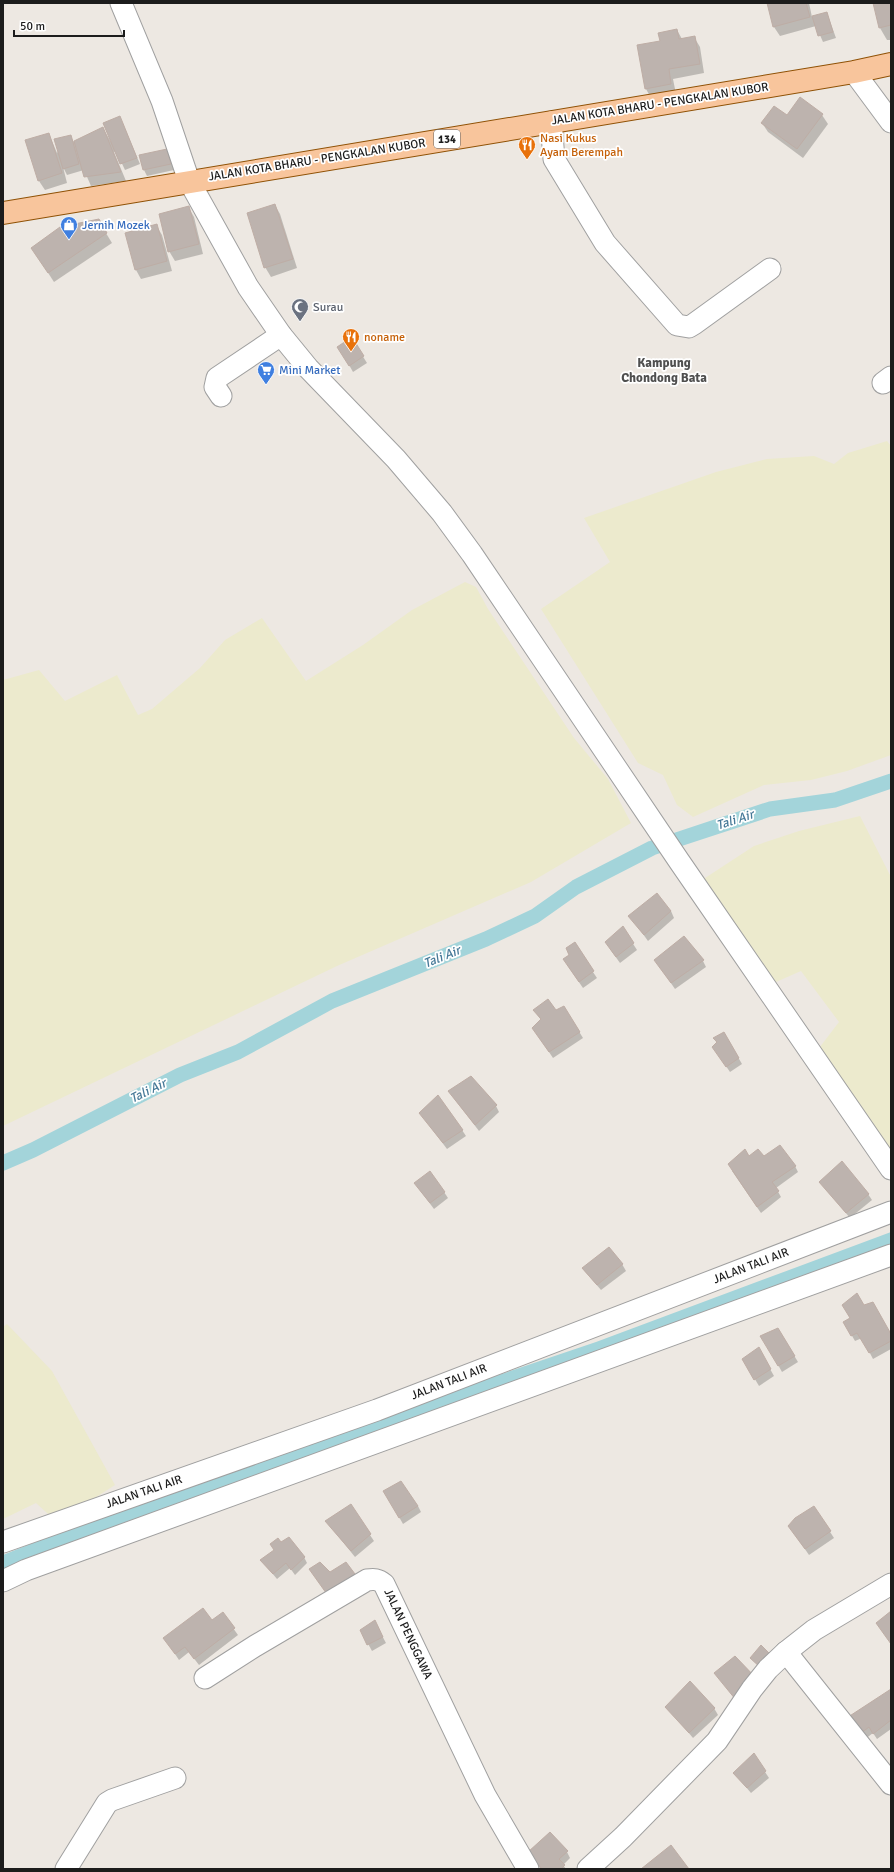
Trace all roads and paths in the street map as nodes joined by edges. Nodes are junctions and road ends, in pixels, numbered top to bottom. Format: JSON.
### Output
{"nodes":[{"id":1,"x":121,"y":3,"type":"edge"},
{"id":2,"x":891,"y":64,"type":"edge"},
{"id":3,"x":854,"y":72,"type":"junction"},
{"id":4,"x":551,"y":122,"type":"junction"},
{"id":5,"x":891,"y":122,"type":"edge"},
{"id":6,"x":189,"y":181,"type":"junction"},
{"id":7,"x":3,"y":213,"type":"edge"},
{"id":8,"x":770,"y":269,"type":"dead end"},
{"id":9,"x":281,"y":335,"type":"junction"},
{"id":10,"x":221,"y":396,"type":"dead end"},
{"id":11,"x":891,"y":1169,"type":"edge"},
{"id":12,"x":891,"y":1212,"type":"edge"},
{"id":13,"x":891,"y":1255,"type":"edge"},
{"id":14,"x":3,"y":1542,"type":"edge"},
{"id":15,"x":3,"y":1581,"type":"edge"},
{"id":16,"x":891,"y":1584,"type":"edge"},
{"id":17,"x":786,"y":1652,"type":"junction"},
{"id":18,"x":205,"y":1678,"type":"dead end"},
{"id":19,"x":175,"y":1778,"type":"dead end"},
{"id":20,"x":891,"y":1784,"type":"edge"},
{"id":21,"x":66,"y":1869,"type":"edge"},
{"id":22,"x":528,"y":1869,"type":"edge"},
{"id":23,"x":588,"y":1869,"type":"edge"}],
"edges":[{"from":1,"to":6,"type":"street"},
{"from":2,"to":3,"type":"main road","name":"JALAN KOTA BHARU - PENGKALAN KUBOR","number":"134"},
{"from":3,"to":4,"type":"main road","name":"JALAN KOTA BHARU - PENGKALAN KUBOR","number":"134"},
{"from":3,"to":5,"type":"street"},
{"from":4,"to":6,"type":"main road","name":"JALAN KOTA BHARU - PENGKALAN KUBOR","number":"134"},
{"from":4,"to":8,"type":"street"},
{"from":6,"to":7,"type":"main road","name":"JALAN KOTA BHARU - PENGKALAN KUBOR","number":"134"},
{"from":6,"to":9,"type":"street"},
{"from":9,"to":10,"type":"street"},
{"from":9,"to":11,"type":"street"},
{"from":12,"to":14,"type":"street","name":"JALAN TALI AIR"},
{"from":13,"to":15,"type":"street"},
{"from":16,"to":17,"type":"street"},
{"from":17,"to":20,"type":"street"},
{"from":17,"to":23,"type":"street"},
{"from":18,"to":22,"type":"street","name":"JALAN PENGGAWA"},
{"from":19,"to":21,"type":"street"}]}
